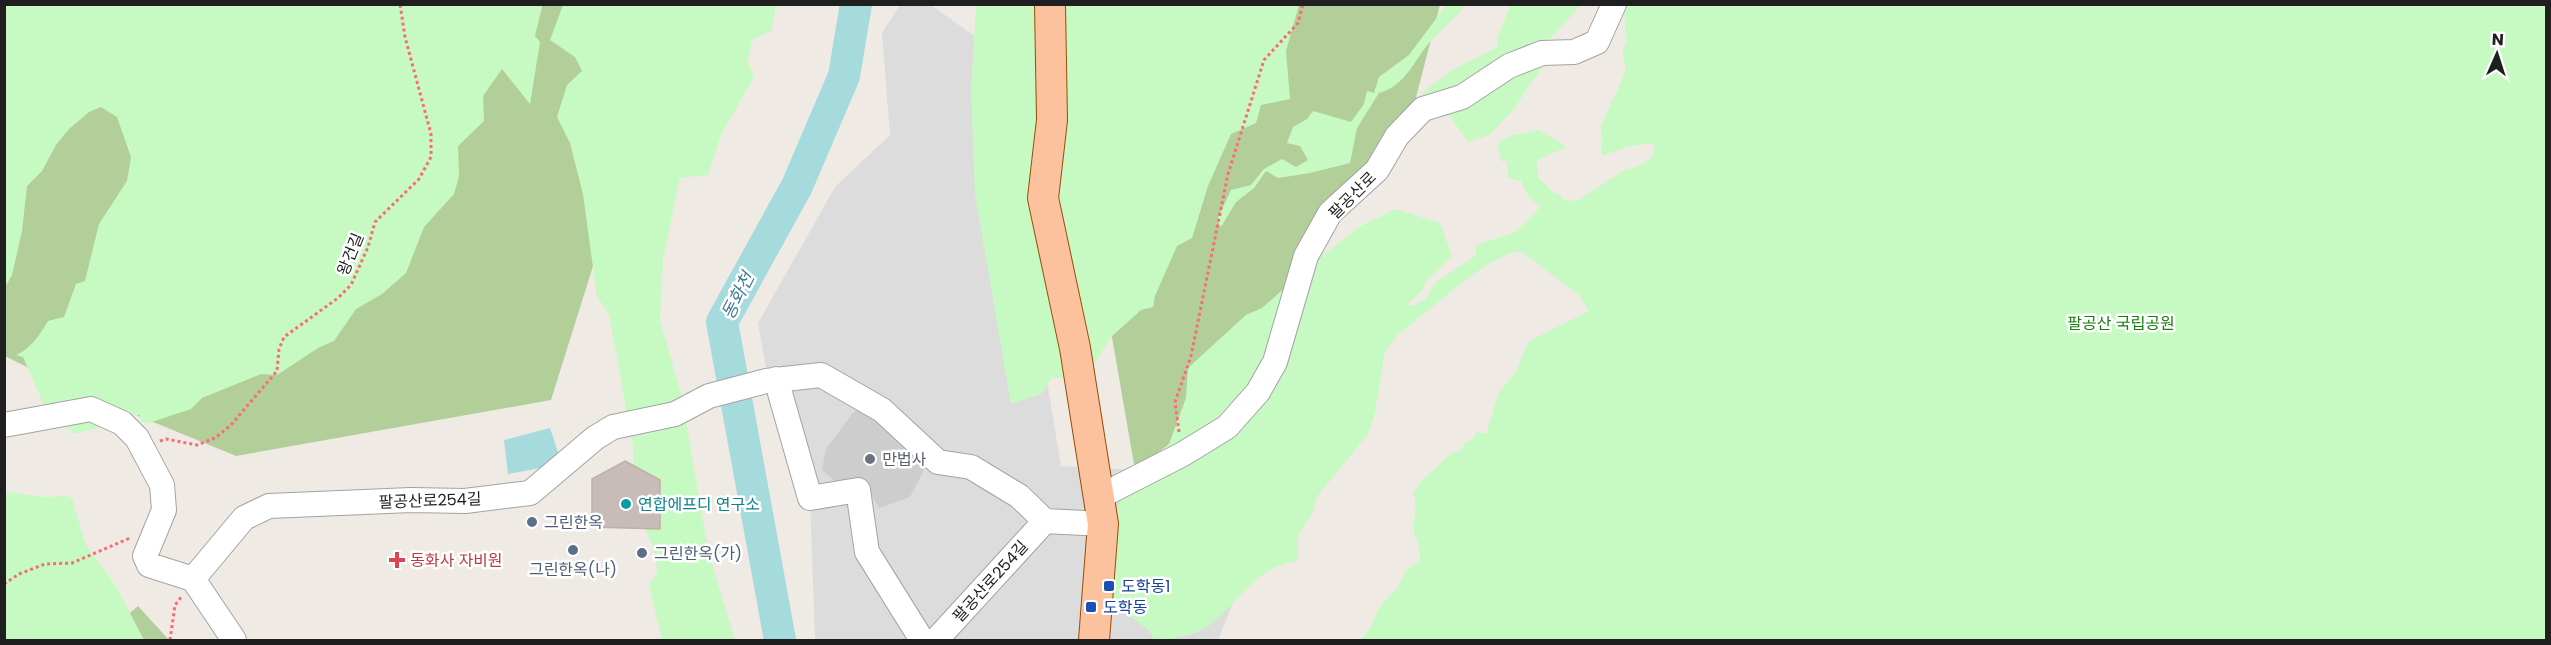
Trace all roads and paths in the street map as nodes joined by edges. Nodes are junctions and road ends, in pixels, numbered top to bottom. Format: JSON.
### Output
{"nodes":[{"id":1,"x":400,"y":4,"type":"edge"},
{"id":2,"x":1050,"y":4,"type":"edge"},
{"id":3,"x":1303,"y":4,"type":"edge"},
{"id":4,"x":1614,"y":4,"type":"edge"},
{"id":5,"x":771,"y":380,"type":"junction"},
{"id":6,"x":4,"y":425,"type":"edge"},
{"id":7,"x":145,"y":454,"type":"junction"},
{"id":8,"x":1183,"y":454,"type":"junction"},
{"id":9,"x":1101,"y":510,"type":"junction"},
{"id":10,"x":160,"y":521,"type":"junction"},
{"id":11,"x":1045,"y":521,"type":"junction"},
{"id":12,"x":193,"y":579,"type":"junction"},
{"id":13,"x":4,"y":584,"type":"edge"},
{"id":14,"x":170,"y":640,"type":"edge"},
{"id":15,"x":234,"y":640,"type":"edge"},
{"id":16,"x":922,"y":640,"type":"edge"},
{"id":17,"x":936,"y":640,"type":"edge"},
{"id":18,"x":1094,"y":640,"type":"edge"}],
"edges":[{"from":1,"to":7,"type":"path","name":"왕건길"},
{"from":2,"to":9,"type":"main road"},
{"from":3,"to":8,"type":"path"},
{"from":4,"to":8,"type":"street","name":"팔공산로"},
{"from":5,"to":11,"type":"street","name":"팔공산로254길"},
{"from":5,"to":12,"type":"street","name":"팔공산로254길"},
{"from":5,"to":16,"type":"street"},
{"from":6,"to":7,"type":"street"},
{"from":7,"to":10,"type":"street"},
{"from":8,"to":9,"type":"street","name":"팔공산로"},
{"from":9,"to":11,"type":"street"},
{"from":9,"to":18,"type":"main road"},
{"from":10,"to":12,"type":"street"},
{"from":10,"to":13,"type":"path"},
{"from":11,"to":17,"type":"street","name":"팔공산로254길"},
{"from":12,"to":14,"type":"path"},
{"from":12,"to":15,"type":"street"}]}
